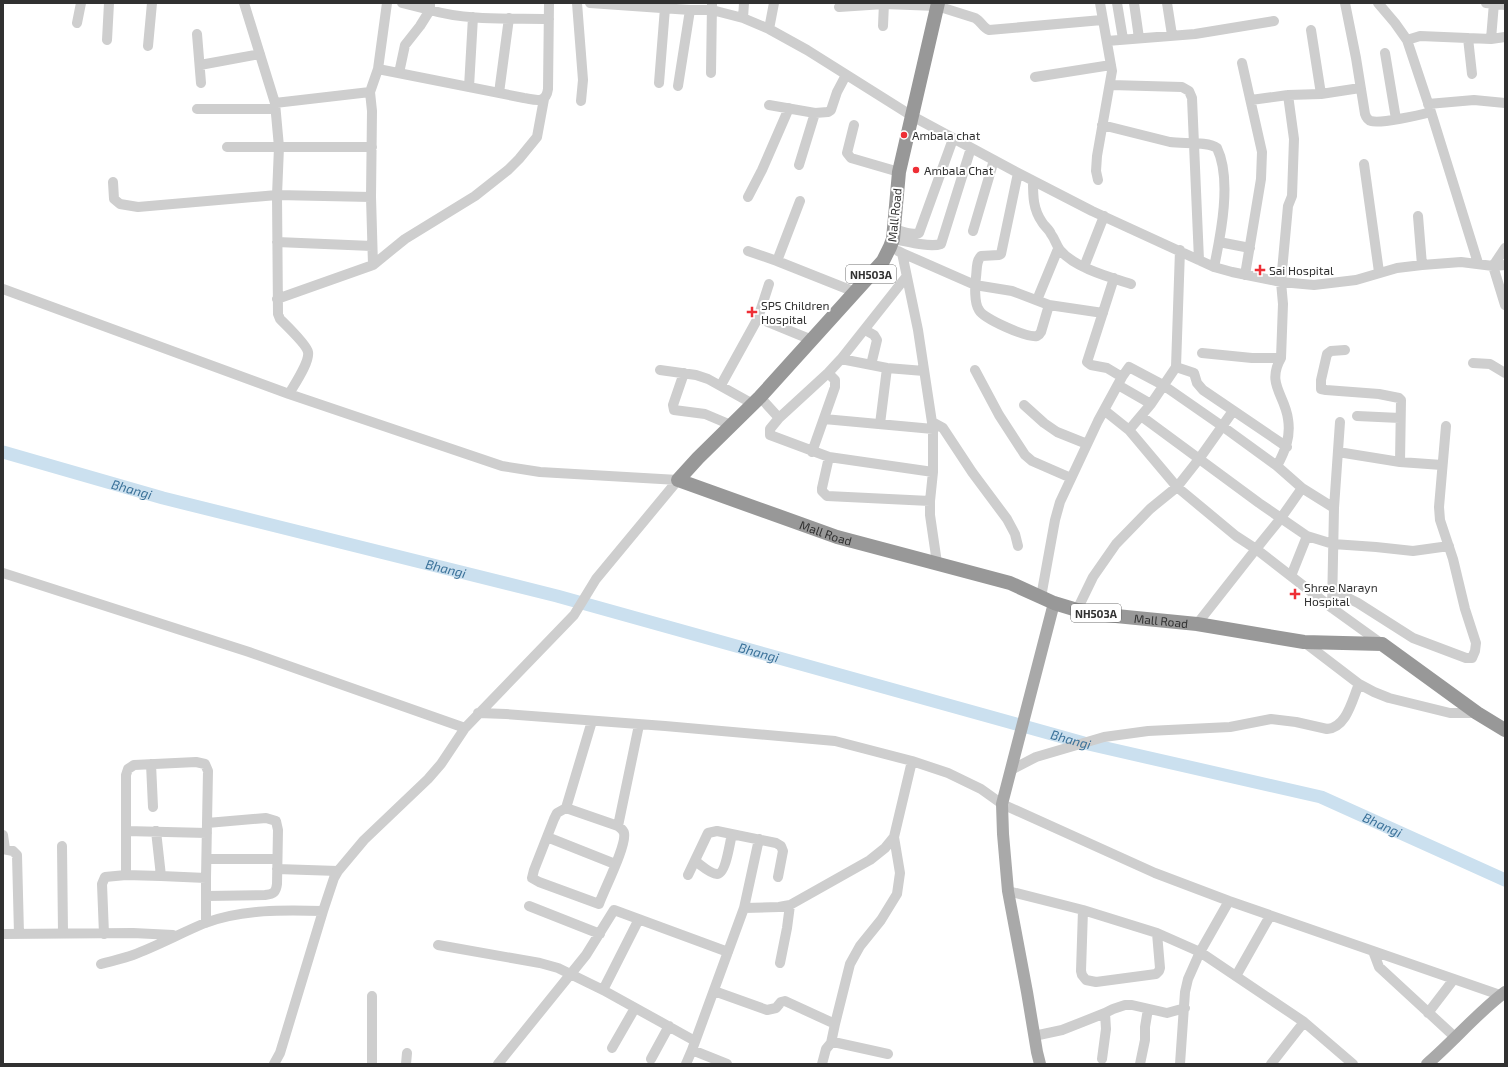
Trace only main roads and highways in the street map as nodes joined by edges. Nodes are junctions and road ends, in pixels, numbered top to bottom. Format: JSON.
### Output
{"nodes":[{"id":1,"x":937,"y":5,"type":"edge"},
{"id":2,"x":1054,"y":603,"type":"junction"},
{"id":3,"x":1505,"y":730,"type":"edge"},
{"id":4,"x":1503,"y":993,"type":"edge"},
{"id":5,"x":1040,"y":1064,"type":"edge"},
{"id":6,"x":1427,"y":1064,"type":"edge"}],
"edges":[{"from":1,"to":2,"type":"highway","name":"Mall Road","number":"NH503A"},
{"from":2,"to":3,"type":"highway","name":"Mall Road","number":"NH503A"},
{"from":2,"to":5,"type":"main road"},
{"from":4,"to":6,"type":"main road"}]}
